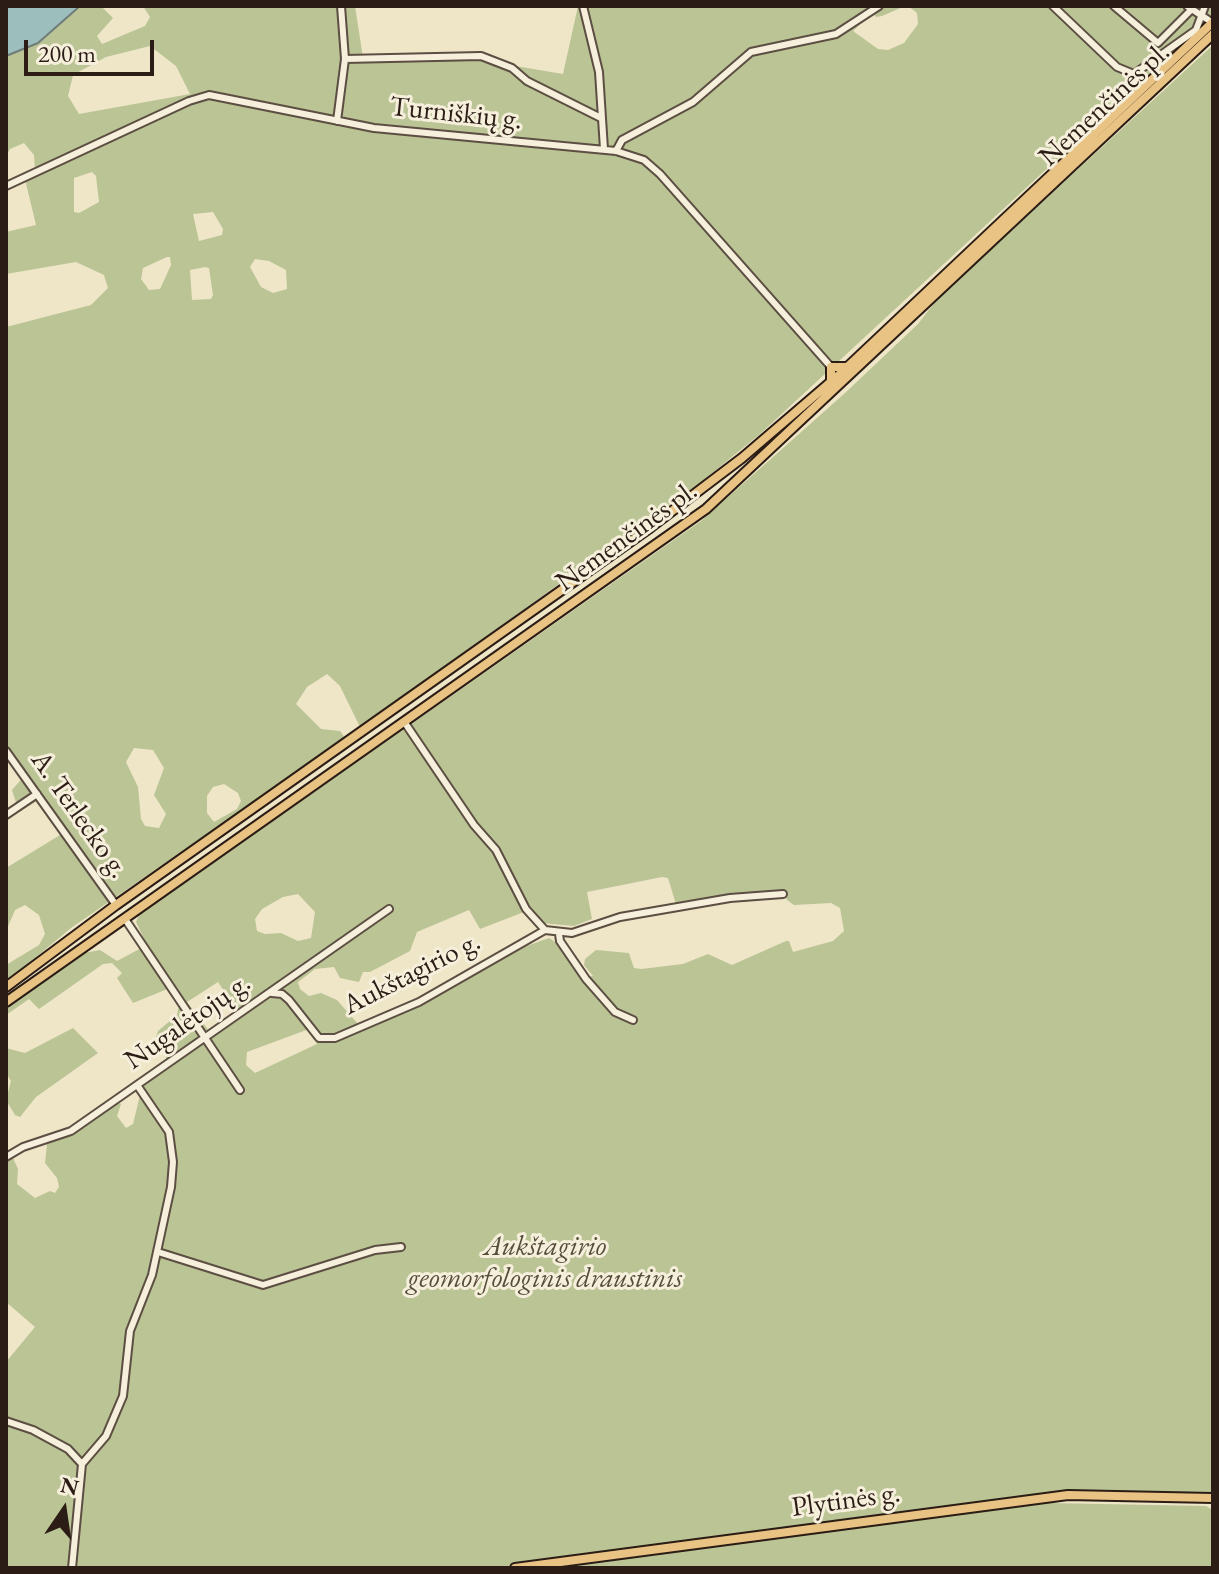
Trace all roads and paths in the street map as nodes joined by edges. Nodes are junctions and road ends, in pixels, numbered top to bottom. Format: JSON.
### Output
{"nodes":[{"id":1,"x":341,"y":6,"type":"edge"},
{"id":2,"x":583,"y":6,"type":"edge"},
{"id":3,"x":879,"y":6,"type":"edge"},
{"id":4,"x":1053,"y":6,"type":"edge"},
{"id":5,"x":1114,"y":6,"type":"edge"},
{"id":6,"x":1205,"y":6,"type":"edge"},
{"id":7,"x":1189,"y":8,"type":"edge"},
{"id":8,"x":1201,"y":14,"type":"junction"},
{"id":9,"x":1213,"y":22,"type":"edge"},
{"id":10,"x":1213,"y":34,"type":"edge"},
{"id":11,"x":345,"y":59,"type":"junction"},
{"id":12,"x":601,"y":118,"type":"junction"},
{"id":13,"x":337,"y":121,"type":"junction"},
{"id":14,"x":604,"y":149,"type":"junction"},
{"id":15,"x":616,"y":151,"type":"junction"},
{"id":16,"x":6,"y":186,"type":"edge"},
{"id":17,"x":913,"y":311,"type":"junction"},
{"id":18,"x":831,"y":367,"type":"junction"},
{"id":19,"x":847,"y":367,"type":"junction"},
{"id":20,"x":831,"y":381,"type":"junction"},
{"id":21,"x":792,"y":416,"type":"junction"},
{"id":22,"x":799,"y":423,"type":"junction"},
{"id":23,"x":528,"y":614,"type":"junction"},
{"id":24,"x":538,"y":628,"type":"junction"},
{"id":25,"x":405,"y":723,"type":"junction"},
{"id":26,"x":6,"y":751,"type":"edge"},
{"id":27,"x":37,"y":794,"type":"junction"},
{"id":28,"x":6,"y":815,"type":"edge"},
{"id":29,"x":783,"y":894,"type":"dead end"},
{"id":30,"x":116,"y":905,"type":"junction"},
{"id":31,"x":389,"y":909,"type":"dead end"},
{"id":32,"x":125,"y":919,"type":"junction"},
{"id":33,"x":545,"y":930,"type":"junction"},
{"id":34,"x":559,"y":934,"type":"junction"},
{"id":35,"x":6,"y":987,"type":"edge"},
{"id":36,"x":267,"y":994,"type":"junction"},
{"id":37,"x":6,"y":1002,"type":"edge"},
{"id":38,"x":633,"y":1020,"type":"dead end"},
{"id":39,"x":205,"y":1035,"type":"junction"},
{"id":40,"x":137,"y":1085,"type":"junction"},
{"id":41,"x":240,"y":1090,"type":"dead end"},
{"id":42,"x":6,"y":1157,"type":"edge"},
{"id":43,"x":401,"y":1247,"type":"dead end"},
{"id":44,"x":158,"y":1252,"type":"junction"},
{"id":45,"x":6,"y":1421,"type":"edge"},
{"id":46,"x":82,"y":1464,"type":"junction"},
{"id":47,"x":1183,"y":1498,"type":"junction"},
{"id":48,"x":1213,"y":1498,"type":"edge"},
{"id":49,"x":1213,"y":1505,"type":"edge"},
{"id":50,"x":72,"y":1568,"type":"edge"},
{"id":51,"x":515,"y":1568,"type":"edge"}],
"edges":[{"from":1,"to":11,"type":"street"},
{"from":2,"to":12,"type":"street"},
{"from":3,"to":15,"type":"street"},
{"from":4,"to":8,"type":"street"},
{"from":5,"to":7,"type":"street"},
{"from":6,"to":8,"type":"street"},
{"from":7,"to":8,"type":"street"},
{"from":8,"to":9,"type":"street"},
{"from":9,"to":17,"type":"main road","name":"Nemenčinės pl."},
{"from":10,"to":17,"type":"main road","name":"Nemenčinės pl."},
{"from":11,"to":12,"type":"street"},
{"from":11,"to":13,"type":"street"},
{"from":12,"to":14,"type":"street"},
{"from":13,"to":14,"type":"street","name":"Turniškių g."},
{"from":13,"to":16,"type":"street","name":"Turniškių g."},
{"from":14,"to":15,"type":"street","name":"Turniškių g."},
{"from":15,"to":18,"type":"street","name":"Turniškių g."},
{"from":17,"to":19,"type":"main road","name":"Nemenčinės pl."},
{"from":17,"to":22,"type":"main road","name":"Nemenčinės pl."},
{"from":18,"to":19,"type":"main road"},
{"from":18,"to":20,"type":"main road"},
{"from":19,"to":20,"type":"main road","name":"Nemenčinės pl."},
{"from":20,"to":21,"type":"main road","name":"Nemenčinės pl."},
{"from":21,"to":22,"type":"main road"},
{"from":21,"to":23,"type":"main road","name":"Nemenčinės pl."},
{"from":22,"to":24,"type":"main road","name":"Nemenčinės pl."},
{"from":23,"to":24,"type":"main road"},
{"from":23,"to":30,"type":"main road","name":"Nemenčinės pl."},
{"from":24,"to":25,"type":"main road","name":"Nemenčinės pl."},
{"from":25,"to":32,"type":"main road","name":"Nemenčinės pl."},
{"from":25,"to":33,"type":"street"},
{"from":26,"to":27,"type":"street","name":"A. Terlecko g."},
{"from":27,"to":28,"type":"street"},
{"from":27,"to":30,"type":"street","name":"A. Terlecko g."},
{"from":29,"to":34,"type":"street"},
{"from":30,"to":32,"type":"main road"},
{"from":30,"to":35,"type":"main road","name":"Nemenčinės pl."},
{"from":31,"to":36,"type":"street","name":"Nugalėtojų g."},
{"from":32,"to":37,"type":"main road","name":"Nemenčinės pl."},
{"from":32,"to":39,"type":"street"},
{"from":33,"to":34,"type":"street"},
{"from":33,"to":36,"type":"street","name":"Aukštagirio g."},
{"from":34,"to":38,"type":"street"},
{"from":36,"to":39,"type":"street","name":"Nugalėtojų g."},
{"from":39,"to":40,"type":"street","name":"Nugalėtojų g."},
{"from":39,"to":41,"type":"street"},
{"from":40,"to":42,"type":"street","name":"Nugalėtojų g."},
{"from":40,"to":44,"type":"street"},
{"from":43,"to":44,"type":"street"},
{"from":44,"to":46,"type":"street"},
{"from":45,"to":46,"type":"street"},
{"from":46,"to":50,"type":"street"},
{"from":47,"to":48,"type":"main road","name":"Plytinės g."},
{"from":47,"to":49,"type":"main road","name":"Plytinės g."},
{"from":47,"to":51,"type":"main road","name":"Plytinės g."}]}
